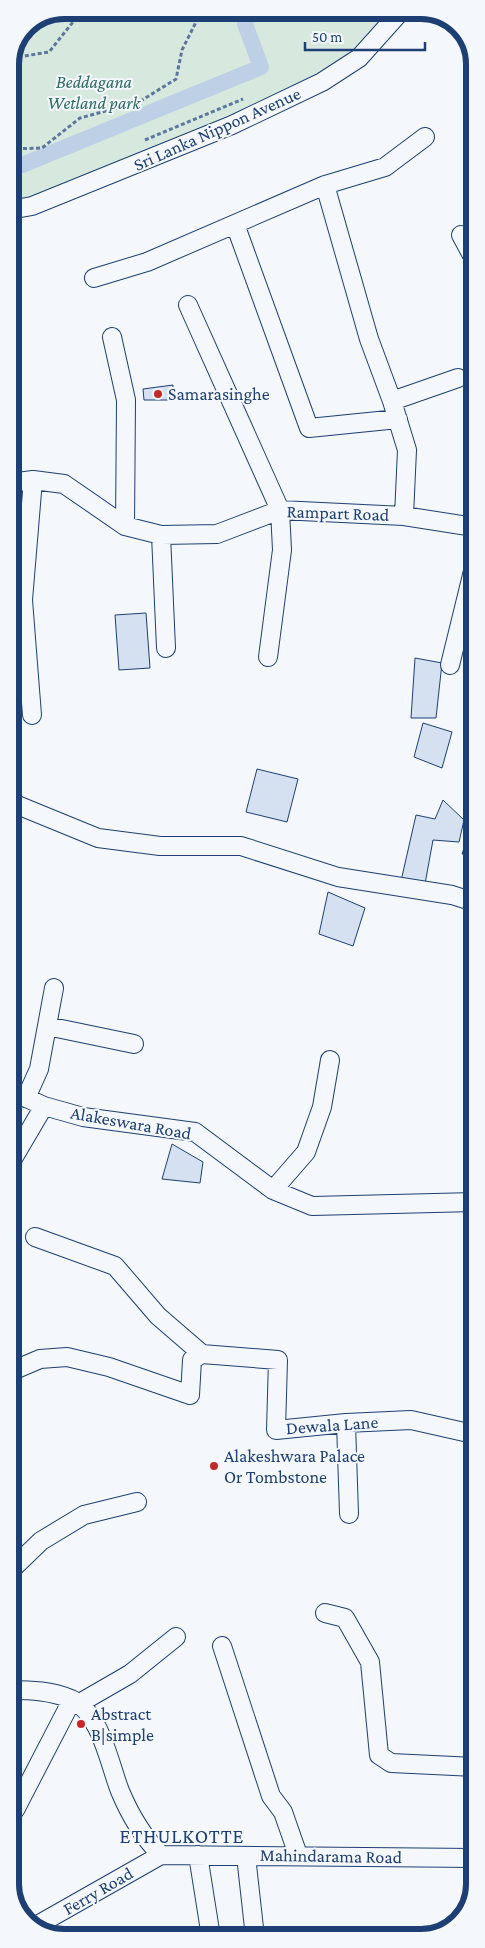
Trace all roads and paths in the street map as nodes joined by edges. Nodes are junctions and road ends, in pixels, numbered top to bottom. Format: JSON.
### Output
{"nodes":[{"id":1,"x":75,"y":19,"type":"edge"},
{"id":2,"x":198,"y":19,"type":"edge"},
{"id":3,"x":394,"y":19,"type":"edge"},
{"id":4,"x":20,"y":57,"type":"edge"},
{"id":5,"x":425,"y":137,"type":"dead end"},
{"id":6,"x":19,"y":149,"type":"edge"},
{"id":7,"x":325,"y":185,"type":"junction"},
{"id":8,"x":19,"y":208,"type":"edge"},
{"id":9,"x":234,"y":224,"type":"junction"},
{"id":10,"x":461,"y":235,"type":"dead end"},
{"id":11,"x":466,"y":244,"type":"edge"},
{"id":12,"x":94,"y":278,"type":"dead end"},
{"id":13,"x":188,"y":305,"type":"dead end"},
{"id":14,"x":112,"y":337,"type":"dead end"},
{"id":15,"x":458,"y":378,"type":"dead end"},
{"id":16,"x":392,"y":401,"type":"junction"},
{"id":17,"x":398,"y":419,"type":"junction"},
{"id":18,"x":33,"y":480,"type":"junction"},
{"id":19,"x":19,"y":482,"type":"edge"},
{"id":20,"x":280,"y":510,"type":"junction"},
{"id":21,"x":404,"y":516,"type":"junction"},
{"id":22,"x":125,"y":526,"type":"junction"},
{"id":23,"x":466,"y":526,"type":"edge"},
{"id":24,"x":161,"y":535,"type":"junction"},
{"id":25,"x":466,"y":600,"type":"edge"},
{"id":26,"x":166,"y":648,"type":"dead end"},
{"id":27,"x":268,"y":657,"type":"dead end"},
{"id":28,"x":450,"y":665,"type":"dead end"},
{"id":29,"x":32,"y":715,"type":"dead end"},
{"id":30,"x":19,"y":806,"type":"edge"},
{"id":31,"x":466,"y":899,"type":"edge"},
{"id":32,"x":54,"y":988,"type":"dead end"},
{"id":33,"x":47,"y":1026,"type":"junction"},
{"id":34,"x":134,"y":1044,"type":"dead end"},
{"id":35,"x":330,"y":1060,"type":"dead end"},
{"id":36,"x":19,"y":1093,"type":"edge"},
{"id":37,"x":19,"y":1094,"type":"edge"},
{"id":38,"x":44,"y":1106,"type":"junction"},
{"id":39,"x":19,"y":1148,"type":"edge"},
{"id":40,"x":273,"y":1190,"type":"junction"},
{"id":41,"x":466,"y":1202,"type":"edge"},
{"id":42,"x":35,"y":1237,"type":"dead end"},
{"id":43,"x":202,"y":1354,"type":"junction"},
{"id":44,"x":19,"y":1368,"type":"edge"},
{"id":45,"x":346,"y":1422,"type":"junction"},
{"id":46,"x":466,"y":1430,"type":"edge"},
{"id":47,"x":137,"y":1502,"type":"dead end"},
{"id":48,"x":349,"y":1514,"type":"dead end"},
{"id":49,"x":19,"y":1562,"type":"edge"},
{"id":50,"x":325,"y":1613,"type":"dead end"},
{"id":51,"x":176,"y":1637,"type":"dead end"},
{"id":52,"x":222,"y":1646,"type":"dead end"},
{"id":53,"x":19,"y":1690,"type":"edge"},
{"id":54,"x":75,"y":1702,"type":"junction"},
{"id":55,"x":466,"y":1767,"type":"edge"},
{"id":56,"x":19,"y":1805,"type":"edge"},
{"id":57,"x":161,"y":1854,"type":"junction"},
{"id":58,"x":198,"y":1855,"type":"junction"},
{"id":59,"x":298,"y":1855,"type":"junction"},
{"id":60,"x":246,"y":1856,"type":"junction"},
{"id":61,"x":466,"y":1858,"type":"edge"},
{"id":62,"x":41,"y":1923,"type":"edge"},
{"id":63,"x":210,"y":1929,"type":"edge"},
{"id":64,"x":254,"y":1929,"type":"edge"}],
"edges":[{"from":1,"to":4,"type":"path"},
{"from":2,"to":6,"type":"path"},
{"from":3,"to":8,"type":"street","name":"Sri Lanka Nippon Avenue"},
{"from":5,"to":7,"type":"street"},
{"from":7,"to":9,"type":"street"},
{"from":7,"to":16,"type":"street"},
{"from":9,"to":12,"type":"street"},
{"from":9,"to":17,"type":"street"},
{"from":10,"to":11,"type":"street"},
{"from":13,"to":20,"type":"street"},
{"from":14,"to":22,"type":"street"},
{"from":15,"to":16,"type":"street"},
{"from":16,"to":17,"type":"street"},
{"from":17,"to":21,"type":"street"},
{"from":18,"to":19,"type":"street","name":"Rampart Road"},
{"from":18,"to":22,"type":"street","name":"Rampart Road"},
{"from":18,"to":29,"type":"street"},
{"from":20,"to":21,"type":"street","name":"Rampart Road"},
{"from":20,"to":24,"type":"street","name":"Rampart Road"},
{"from":20,"to":27,"type":"street"},
{"from":21,"to":23,"type":"street","name":"Rampart Road"},
{"from":22,"to":24,"type":"street","name":"Rampart Road"},
{"from":24,"to":26,"type":"street"},
{"from":25,"to":28,"type":"street"},
{"from":30,"to":31,"type":"street"},
{"from":32,"to":33,"type":"street"},
{"from":33,"to":34,"type":"street"},
{"from":33,"to":36,"type":"street"},
{"from":35,"to":40,"type":"street"},
{"from":37,"to":38,"type":"street","name":"Alakeswara Road"},
{"from":38,"to":39,"type":"street"},
{"from":38,"to":40,"type":"street","name":"Alakeswara Road"},
{"from":40,"to":41,"type":"street","name":"Alakeswara Road"},
{"from":42,"to":43,"type":"street"},
{"from":43,"to":44,"type":"street"},
{"from":43,"to":45,"type":"street","name":"Dewala Lane"},
{"from":45,"to":46,"type":"street","name":"Dewala Lane"},
{"from":45,"to":48,"type":"street"},
{"from":47,"to":49,"type":"street"},
{"from":50,"to":55,"type":"street"},
{"from":51,"to":54,"type":"street"},
{"from":52,"to":59,"type":"street"},
{"from":53,"to":54,"type":"street"},
{"from":54,"to":56,"type":"street"},
{"from":54,"to":57,"type":"street"},
{"from":57,"to":58,"type":"street","name":"Mahindarama Road"},
{"from":57,"to":62,"type":"street","name":"Ferry Road"},
{"from":58,"to":60,"type":"street","name":"Mahindarama Road"},
{"from":58,"to":63,"type":"street"},
{"from":59,"to":60,"type":"street","name":"Mahindarama Road"},
{"from":59,"to":61,"type":"street","name":"Mahindarama Road"},
{"from":60,"to":64,"type":"street"}]}
